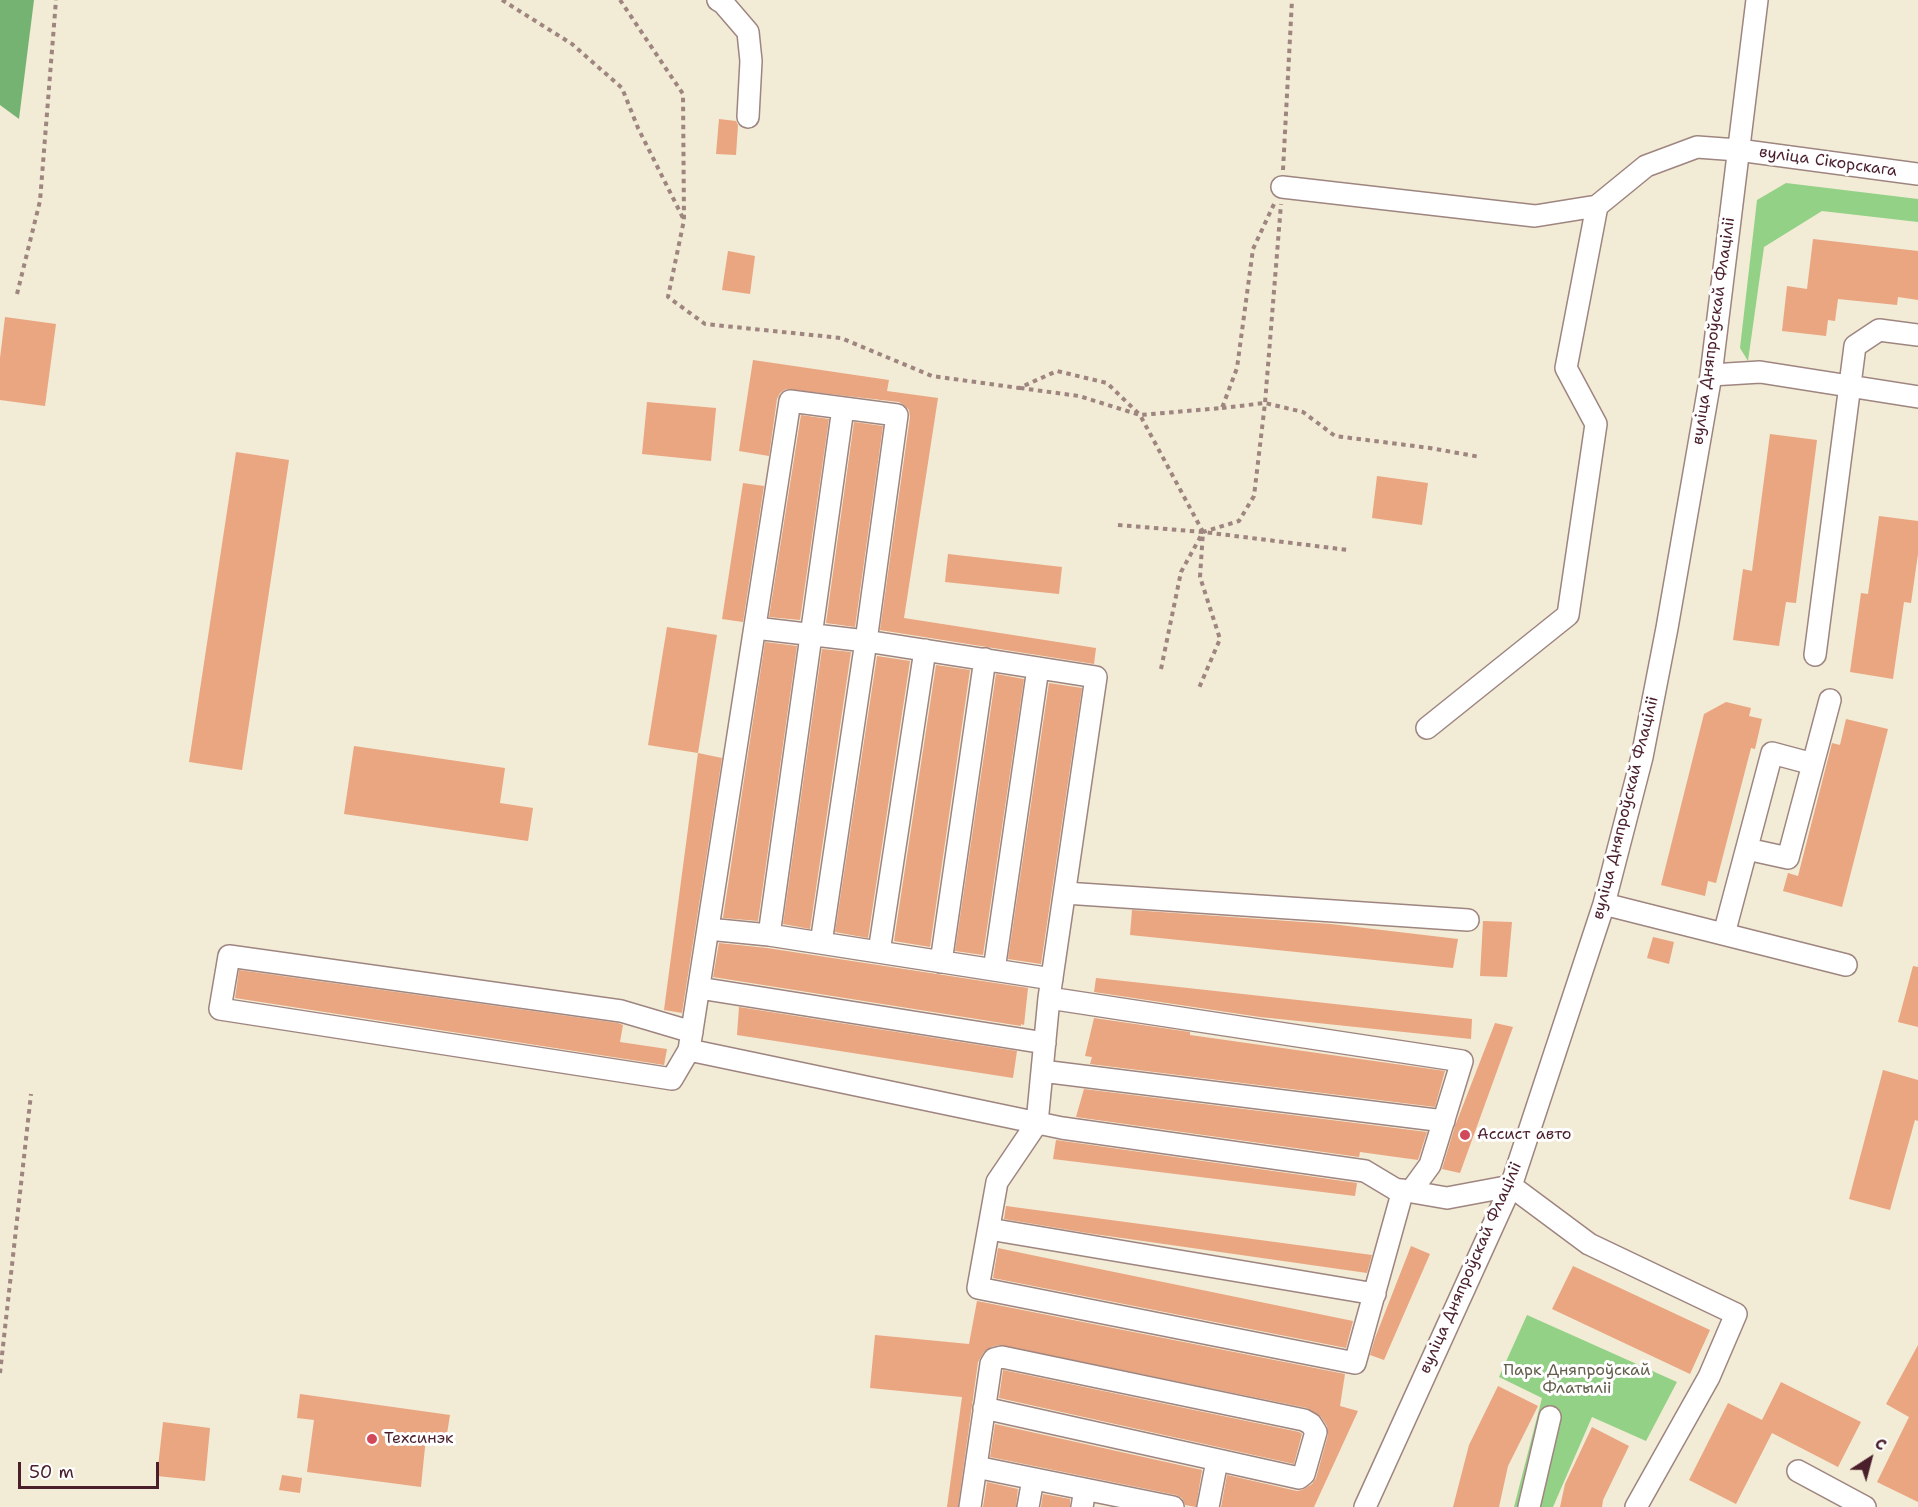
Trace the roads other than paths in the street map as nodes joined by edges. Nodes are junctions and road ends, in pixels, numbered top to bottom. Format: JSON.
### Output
{"nodes":[{"id":1,"x":718,"y":0,"type":"edge"},
{"id":2,"x":1757,"y":0,"type":"edge"},
{"id":3,"x":748,"y":117,"type":"dead end"},
{"id":4,"x":1738,"y":150,"type":"junction"},
{"id":5,"x":1918,"y":174,"type":"edge"},
{"id":6,"x":1282,"y":187,"type":"road end"},
{"id":7,"x":1597,"y":206,"type":"junction"},
{"id":8,"x":1918,"y":335,"type":"edge"},
{"id":9,"x":1711,"y":375,"type":"junction"},
{"id":10,"x":1848,"y":387,"type":"junction"},
{"id":11,"x":1918,"y":397,"type":"edge"},
{"id":12,"x":843,"y":408,"type":"junction"},
{"id":13,"x":755,"y":628,"type":"junction"},
{"id":14,"x":813,"y":634,"type":"junction"},
{"id":15,"x":866,"y":640,"type":"junction"},
{"id":16,"x":925,"y":650,"type":"junction"},
{"id":17,"x":1815,"y":655,"type":"dead end"},
{"id":18,"x":986,"y":659,"type":"junction"},
{"id":19,"x":1038,"y":668,"type":"junction"},
{"id":20,"x":1830,"y":700,"type":"dead end"},
{"id":21,"x":1427,"y":728,"type":"dead end"},
{"id":22,"x":1813,"y":764,"type":"junction"},
{"id":23,"x":1747,"y":849,"type":"junction"},
{"id":24,"x":1065,"y":893,"type":"junction"},
{"id":25,"x":1604,"y":904,"type":"junction"},
{"id":26,"x":1468,"y":920,"type":"dead end"},
{"id":27,"x":708,"y":929,"type":"junction"},
{"id":28,"x":1724,"y":934,"type":"junction"},
{"id":29,"x":769,"y":935,"type":"junction"},
{"id":30,"x":821,"y":943,"type":"junction"},
{"id":31,"x":879,"y":952,"type":"junction"},
{"id":32,"x":941,"y":962,"type":"junction"},
{"id":33,"x":1846,"y":965,"type":"dead end"},
{"id":34,"x":994,"y":970,"type":"junction"},
{"id":35,"x":699,"y":988,"type":"junction"},
{"id":36,"x":1050,"y":989,"type":"junction"},
{"id":37,"x":690,"y":1041,"type":"junction"},
{"id":38,"x":1045,"y":1043,"type":"junction"},
{"id":39,"x":1042,"y":1071,"type":"junction"},
{"id":40,"x":1444,"y":1121,"type":"junction"},
{"id":41,"x":1037,"y":1123,"type":"junction"},
{"id":42,"x":1510,"y":1186,"type":"junction"},
{"id":43,"x":1407,"y":1191,"type":"junction"},
{"id":44,"x":989,"y":1229,"type":"junction"},
{"id":45,"x":1375,"y":1294,"type":"junction"},
{"id":46,"x":984,"y":1408,"type":"junction"},
{"id":47,"x":1550,"y":1417,"type":"dead end"},
{"id":48,"x":1217,"y":1461,"type":"junction"},
{"id":49,"x":976,"y":1467,"type":"junction"},
{"id":50,"x":1798,"y":1471,"type":"dead end"},
{"id":51,"x":1033,"y":1479,"type":"junction"},
{"id":52,"x":1084,"y":1498,"type":"edge"},
{"id":53,"x":1133,"y":1503,"type":"edge"},
{"id":54,"x":970,"y":1507,"type":"edge"},
{"id":55,"x":1028,"y":1507,"type":"edge"},
{"id":56,"x":1173,"y":1507,"type":"edge"},
{"id":57,"x":1208,"y":1507,"type":"edge"},
{"id":58,"x":1365,"y":1507,"type":"edge"},
{"id":59,"x":1529,"y":1507,"type":"edge"},
{"id":60,"x":1636,"y":1507,"type":"edge"},
{"id":61,"x":1865,"y":1507,"type":"edge"}],
"edges":[{"from":1,"to":3,"type":"street"},
{"from":2,"to":4,"type":"street","name":"вуліца Дняпроўскай Флаціліі"},
{"from":4,"to":5,"type":"street","name":"вуліца Сікорскага"},
{"from":4,"to":7,"type":"street","name":"вуліца Сікорскага"},
{"from":4,"to":9,"type":"street","name":"вуліца Дняпроўскай Флаціліі"},
{"from":6,"to":7,"type":"street"},
{"from":7,"to":21,"type":"street"},
{"from":8,"to":10,"type":"street"},
{"from":9,"to":10,"type":"street"},
{"from":9,"to":25,"type":"street","name":"вуліца Дняпроўскай Флаціліі"},
{"from":10,"to":11,"type":"street"},
{"from":10,"to":17,"type":"street"},
{"from":12,"to":13,"type":"street"},
{"from":12,"to":14,"type":"street"},
{"from":12,"to":15,"type":"street"},
{"from":13,"to":14,"type":"street"},
{"from":13,"to":27,"type":"street"},
{"from":14,"to":15,"type":"street"},
{"from":14,"to":29,"type":"street"},
{"from":15,"to":16,"type":"street"},
{"from":15,"to":30,"type":"street"},
{"from":16,"to":18,"type":"street"},
{"from":16,"to":31,"type":"street"},
{"from":18,"to":19,"type":"street"},
{"from":18,"to":32,"type":"street"},
{"from":19,"to":24,"type":"street"},
{"from":19,"to":34,"type":"street"},
{"from":20,"to":22,"type":"street"},
{"from":22,"to":23,"type":"street"},
{"from":22,"to":23,"type":"street"},
{"from":23,"to":28,"type":"street"},
{"from":24,"to":26,"type":"street"},
{"from":24,"to":36,"type":"street"},
{"from":25,"to":28,"type":"street"},
{"from":25,"to":42,"type":"street","name":"вуліца Дняпроўскай Флаціліі"},
{"from":27,"to":29,"type":"street"},
{"from":27,"to":35,"type":"street"},
{"from":28,"to":33,"type":"street"},
{"from":29,"to":30,"type":"street"},
{"from":30,"to":31,"type":"street"},
{"from":31,"to":32,"type":"street"},
{"from":32,"to":34,"type":"street"},
{"from":34,"to":36,"type":"street"},
{"from":35,"to":37,"type":"street"},
{"from":35,"to":38,"type":"street"},
{"from":36,"to":38,"type":"street"},
{"from":36,"to":40,"type":"street"},
{"from":37,"to":37,"type":"street"},
{"from":37,"to":41,"type":"street"},
{"from":38,"to":39,"type":"street"},
{"from":39,"to":40,"type":"street"},
{"from":39,"to":41,"type":"street"},
{"from":40,"to":43,"type":"street"},
{"from":41,"to":43,"type":"street"},
{"from":41,"to":44,"type":"street"},
{"from":42,"to":43,"type":"street"},
{"from":42,"to":58,"type":"street","name":"вуліца Дняпроўскай Флаціліі"},
{"from":42,"to":60,"type":"street"},
{"from":43,"to":45,"type":"street"},
{"from":44,"to":45,"type":"street"},
{"from":44,"to":45,"type":"street"},
{"from":46,"to":48,"type":"street"},
{"from":46,"to":48,"type":"street"},
{"from":46,"to":49,"type":"street"},
{"from":47,"to":59,"type":"street"},
{"from":48,"to":57,"type":"street"},
{"from":49,"to":51,"type":"street"},
{"from":49,"to":54,"type":"street"},
{"from":50,"to":61,"type":"street"},
{"from":51,"to":52,"type":"street"},
{"from":51,"to":55,"type":"street"},
{"from":52,"to":53,"type":"street"},
{"from":53,"to":56,"type":"street"}]}
